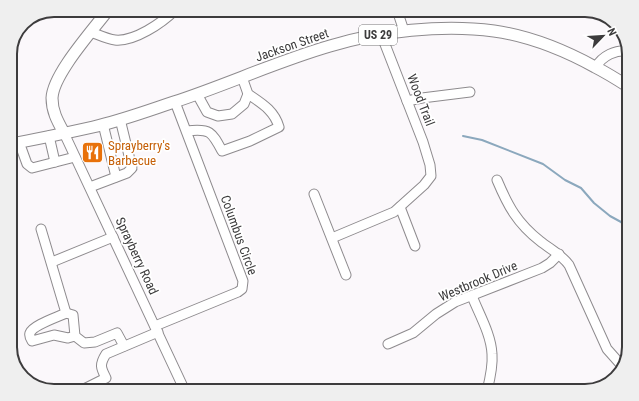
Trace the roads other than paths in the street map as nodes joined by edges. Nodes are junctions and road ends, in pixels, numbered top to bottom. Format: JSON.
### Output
{"nodes":[{"id":1,"x":103,"y":17,"type":"edge"},
{"id":2,"x":167,"y":17,"type":"edge"},
{"id":3,"x":399,"y":17,"type":"edge"},
{"id":4,"x":404,"y":31,"type":"junction"},
{"id":5,"x":91,"y":32,"type":"junction"},
{"id":6,"x":381,"y":34,"type":"junction"},
{"id":7,"x":622,"y":51,"type":"edge"},
{"id":8,"x":596,"y":67,"type":"junction"},
{"id":9,"x":242,"y":77,"type":"junction"},
{"id":10,"x":622,"y":80,"type":"edge"},
{"id":11,"x":470,"y":92,"type":"dead end"},
{"id":12,"x":197,"y":94,"type":"junction"},
{"id":13,"x":248,"y":94,"type":"junction"},
{"id":14,"x":407,"y":101,"type":"junction"},
{"id":15,"x":175,"y":102,"type":"junction"},
{"id":16,"x":120,"y":119,"type":"junction"},
{"id":17,"x":103,"y":124,"type":"junction"},
{"id":18,"x":186,"y":131,"type":"junction"},
{"id":19,"x":64,"y":133,"type":"junction"},
{"id":20,"x":49,"y":136,"type":"junction"},
{"id":21,"x":17,"y":143,"type":"edge"},
{"id":22,"x":17,"y":146,"type":"edge"},
{"id":23,"x":75,"y":157,"type":"junction"},
{"id":24,"x":55,"y":162,"type":"junction"},
{"id":25,"x":116,"y":177,"type":"junction"},
{"id":26,"x":497,"y":180,"type":"dead end"},
{"id":27,"x":90,"y":187,"type":"junction"},
{"id":28,"x":314,"y":194,"type":"dead end"},
{"id":29,"x":400,"y":207,"type":"junction"},
{"id":30,"x":41,"y":229,"type":"dead end"},
{"id":31,"x":113,"y":237,"type":"junction"},
{"id":32,"x":332,"y":238,"type":"junction"},
{"id":33,"x":415,"y":246,"type":"dead end"},
{"id":34,"x":559,"y":254,"type":"junction"},
{"id":35,"x":52,"y":262,"type":"junction"},
{"id":36,"x":346,"y":275,"type":"dead end"},
{"id":37,"x":472,"y":296,"type":"junction"},
{"id":38,"x":66,"y":313,"type":"junction"},
{"id":39,"x":157,"y":329,"type":"junction"},
{"id":40,"x":75,"y":336,"type":"junction"},
{"id":41,"x":388,"y":344,"type":"dead end"},
{"id":42,"x":124,"y":346,"type":"junction"},
{"id":43,"x":619,"y":362,"type":"edge"},
{"id":44,"x":94,"y":384,"type":"edge"},
{"id":45,"x":182,"y":384,"type":"edge"},
{"id":46,"x":488,"y":384,"type":"edge"}],
"edges":[{"from":1,"to":5,"type":"main road"},
{"from":2,"to":5,"type":"street"},
{"from":3,"to":4,"type":"street"},
{"from":4,"to":6,"type":"main road","name":"Jackson Street","number":"US 29"},
{"from":4,"to":8,"type":"main road","name":"Jackson Street","number":"US 29"},
{"from":5,"to":19,"type":"main road"},
{"from":6,"to":9,"type":"main road","name":"Jackson Street","number":"US 29"},
{"from":6,"to":14,"type":"street","name":"Wood Trail"},
{"from":7,"to":8,"type":"street"},
{"from":8,"to":10,"type":"main road","name":"Jackson Street","number":"US 29"},
{"from":9,"to":12,"type":"main road","name":"Jackson Street","number":"US 29"},
{"from":9,"to":13,"type":"street"},
{"from":11,"to":14,"type":"street"},
{"from":12,"to":13,"type":"street"},
{"from":12,"to":15,"type":"main road","name":"Jackson Street","number":"US 29"},
{"from":13,"to":18,"type":"street"},
{"from":14,"to":29,"type":"street","name":"Wood Trail"},
{"from":15,"to":16,"type":"main road","name":"Jackson Street","number":"US 29"},
{"from":15,"to":18,"type":"street","name":"Columbus Circle"},
{"from":16,"to":17,"type":"main road","name":"Jackson Street","number":"US 29"},
{"from":16,"to":25,"type":"street"},
{"from":17,"to":19,"type":"main road","name":"Jackson Street","number":"US 29"},
{"from":17,"to":25,"type":"street"},
{"from":18,"to":39,"type":"street","name":"Columbus Circle"},
{"from":19,"to":20,"type":"main road","name":"Jackson Street","number":"US 29"},
{"from":19,"to":23,"type":"street","name":"Sprayberry Road"},
{"from":20,"to":21,"type":"main road","name":"Jackson Street","number":"US 29"},
{"from":20,"to":24,"type":"street"},
{"from":22,"to":24,"type":"street"},
{"from":23,"to":24,"type":"street"},
{"from":23,"to":27,"type":"street","name":"Sprayberry Road"},
{"from":25,"to":27,"type":"street"},
{"from":26,"to":34,"type":"street"},
{"from":27,"to":31,"type":"street","name":"Sprayberry Road"},
{"from":28,"to":32,"type":"street"},
{"from":29,"to":32,"type":"street"},
{"from":29,"to":33,"type":"street"},
{"from":30,"to":35,"type":"street"},
{"from":31,"to":35,"type":"street"},
{"from":31,"to":39,"type":"street","name":"Sprayberry Road"},
{"from":32,"to":36,"type":"street"},
{"from":34,"to":37,"type":"street","name":"Westbrook Drive"},
{"from":34,"to":43,"type":"street"},
{"from":35,"to":38,"type":"street"},
{"from":37,"to":41,"type":"street","name":"Westbrook Drive"},
{"from":37,"to":46,"type":"street"},
{"from":38,"to":40,"type":"street"},
{"from":38,"to":40,"type":"street"},
{"from":39,"to":42,"type":"street"},
{"from":39,"to":45,"type":"street","name":"Sprayberry Road"},
{"from":40,"to":42,"type":"street"},
{"from":42,"to":44,"type":"street"}]}
